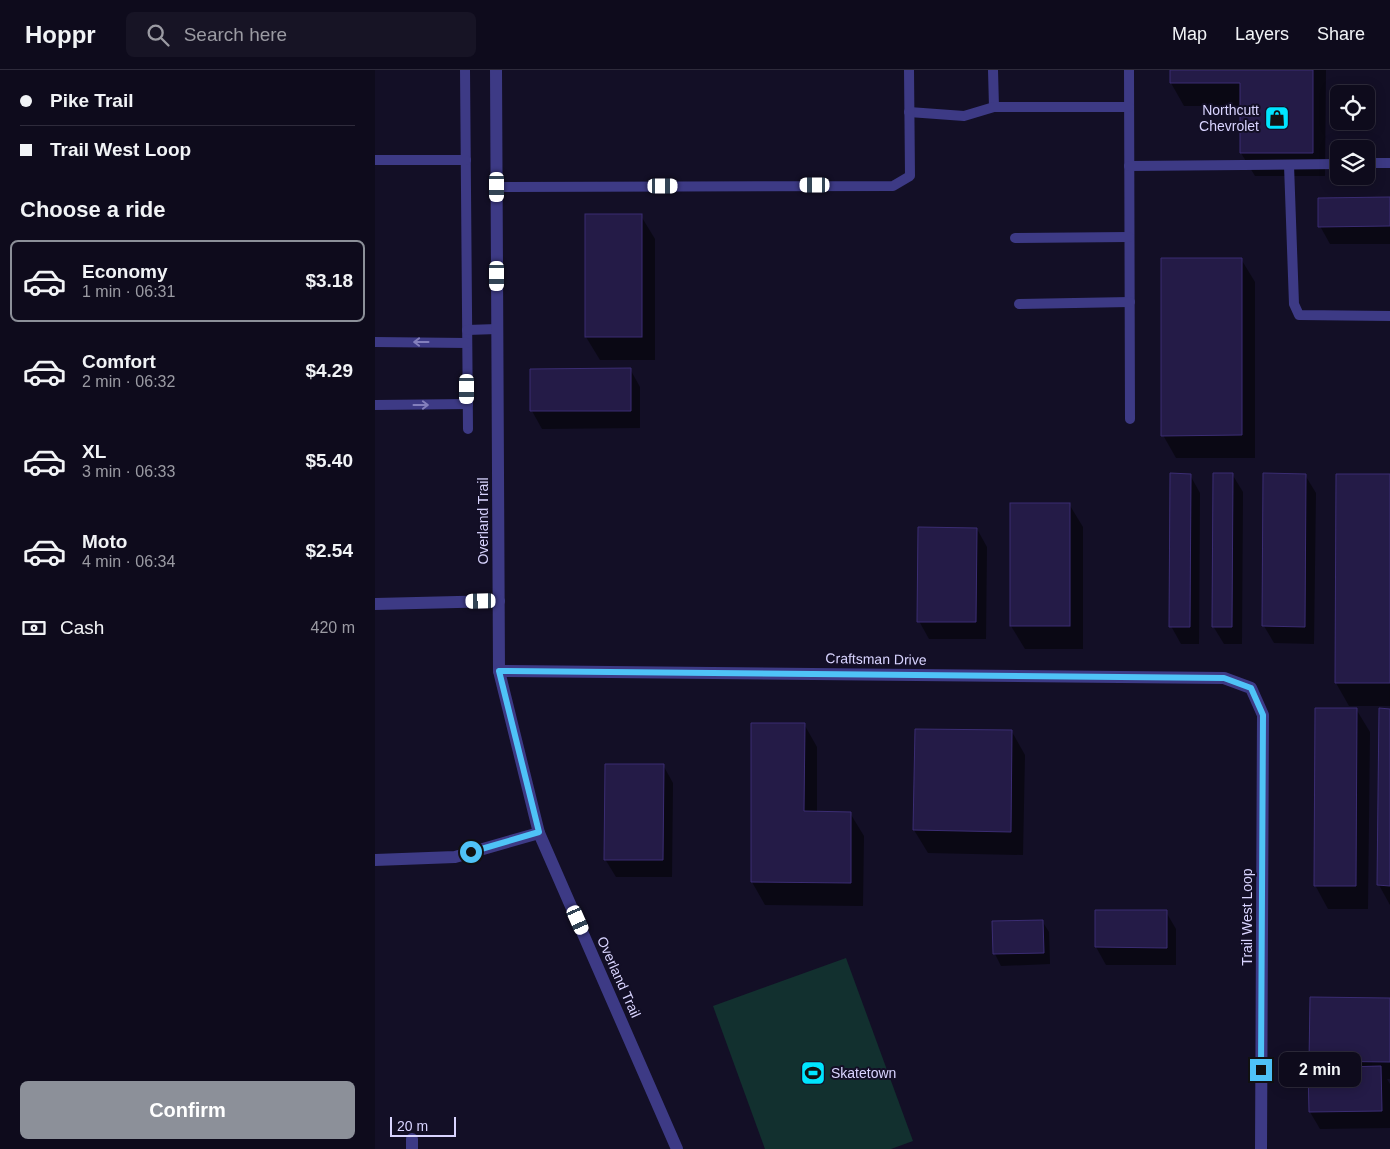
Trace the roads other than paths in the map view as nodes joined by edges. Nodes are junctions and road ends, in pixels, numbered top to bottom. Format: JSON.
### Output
{"nodes":[{"id":1,"x":465,"y":70,"type":"edge"},
{"id":2,"x":496,"y":70,"type":"edge"},
{"id":3,"x":909,"y":70,"type":"edge"},
{"id":4,"x":993,"y":70,"type":"edge"},
{"id":5,"x":1129,"y":70,"type":"edge"},
{"id":6,"x":994,"y":107,"type":"junction"},
{"id":7,"x":1129,"y":107,"type":"junction"},
{"id":8,"x":909,"y":112,"type":"junction"},
{"id":9,"x":375,"y":160,"type":"edge"},
{"id":10,"x":466,"y":160,"type":"junction"},
{"id":11,"x":1390,"y":163,"type":"edge"},
{"id":12,"x":1330,"y":164,"type":"edge"},
{"id":13,"x":1375,"y":164,"type":"edge"},
{"id":14,"x":1289,"y":165,"type":"junction"},
{"id":15,"x":1129,"y":166,"type":"junction"},
{"id":16,"x":497,"y":187,"type":"junction"},
{"id":17,"x":1129,"y":237,"type":"junction"},
{"id":18,"x":1015,"y":238,"type":"dead end"},
{"id":19,"x":1130,"y":302,"type":"junction"},
{"id":20,"x":1019,"y":304,"type":"dead end"},
{"id":21,"x":1390,"y":316,"type":"edge"},
{"id":22,"x":497,"y":329,"type":"junction"},
{"id":23,"x":467,"y":330,"type":"junction"},
{"id":24,"x":375,"y":342,"type":"edge"},
{"id":25,"x":467,"y":343,"type":"junction"},
{"id":26,"x":468,"y":404,"type":"junction"},
{"id":27,"x":375,"y":405,"type":"edge"},
{"id":28,"x":1130,"y":419,"type":"dead end"},
{"id":29,"x":468,"y":429,"type":"dead end"},
{"id":30,"x":499,"y":600,"type":"junction"},
{"id":31,"x":375,"y":604,"type":"edge"},
{"id":32,"x":499,"y":671,"type":"junction"},
{"id":33,"x":1251,"y":688,"type":"joint"},
{"id":34,"x":539,"y":832,"type":"junction"},
{"id":35,"x":375,"y":860,"type":"edge"},
{"id":36,"x":677,"y":1149,"type":"edge"},
{"id":37,"x":1261,"y":1149,"type":"edge"}],
"edges":[{"from":1,"to":10,"type":"lane"},
{"from":2,"to":16,"type":"street","name":"Overland Trail"},
{"from":3,"to":8,"type":"lane"},
{"from":4,"to":6,"type":"lane"},
{"from":5,"to":7,"type":"lane"},
{"from":6,"to":7,"type":"lane"},
{"from":6,"to":8,"type":"lane"},
{"from":7,"to":15,"type":"lane"},
{"from":8,"to":16,"type":"lane"},
{"from":9,"to":10,"type":"lane"},
{"from":10,"to":23,"type":"lane"},
{"from":11,"to":13,"type":"lane"},
{"from":12,"to":14,"type":"lane"},
{"from":14,"to":15,"type":"lane"},
{"from":14,"to":21,"type":"lane"},
{"from":15,"to":17,"type":"lane"},
{"from":16,"to":22,"type":"street","name":"Overland Trail"},
{"from":17,"to":18,"type":"lane"},
{"from":17,"to":19,"type":"lane"},
{"from":19,"to":20,"type":"lane"},
{"from":19,"to":28,"type":"lane"},
{"from":22,"to":23,"type":"lane"},
{"from":22,"to":30,"type":"street","name":"Overland Trail"},
{"from":23,"to":25,"type":"lane"},
{"from":25,"to":24,"type":"lane","one_way":true},
{"from":25,"to":26,"type":"lane"},
{"from":27,"to":26,"type":"lane","one_way":true},
{"from":26,"to":29,"type":"lane"},
{"from":30,"to":31,"type":"street"},
{"from":30,"to":32,"type":"street","name":"Overland Trail"},
{"from":32,"to":33,"type":"street","name":"Craftsman Drive"},
{"from":32,"to":34,"type":"street","name":"Overland Trail"},
{"from":33,"to":37,"type":"street","name":"Trail West Loop"},
{"from":34,"to":35,"type":"street"},
{"from":34,"to":36,"type":"street","name":"Overland Trail"}]}
